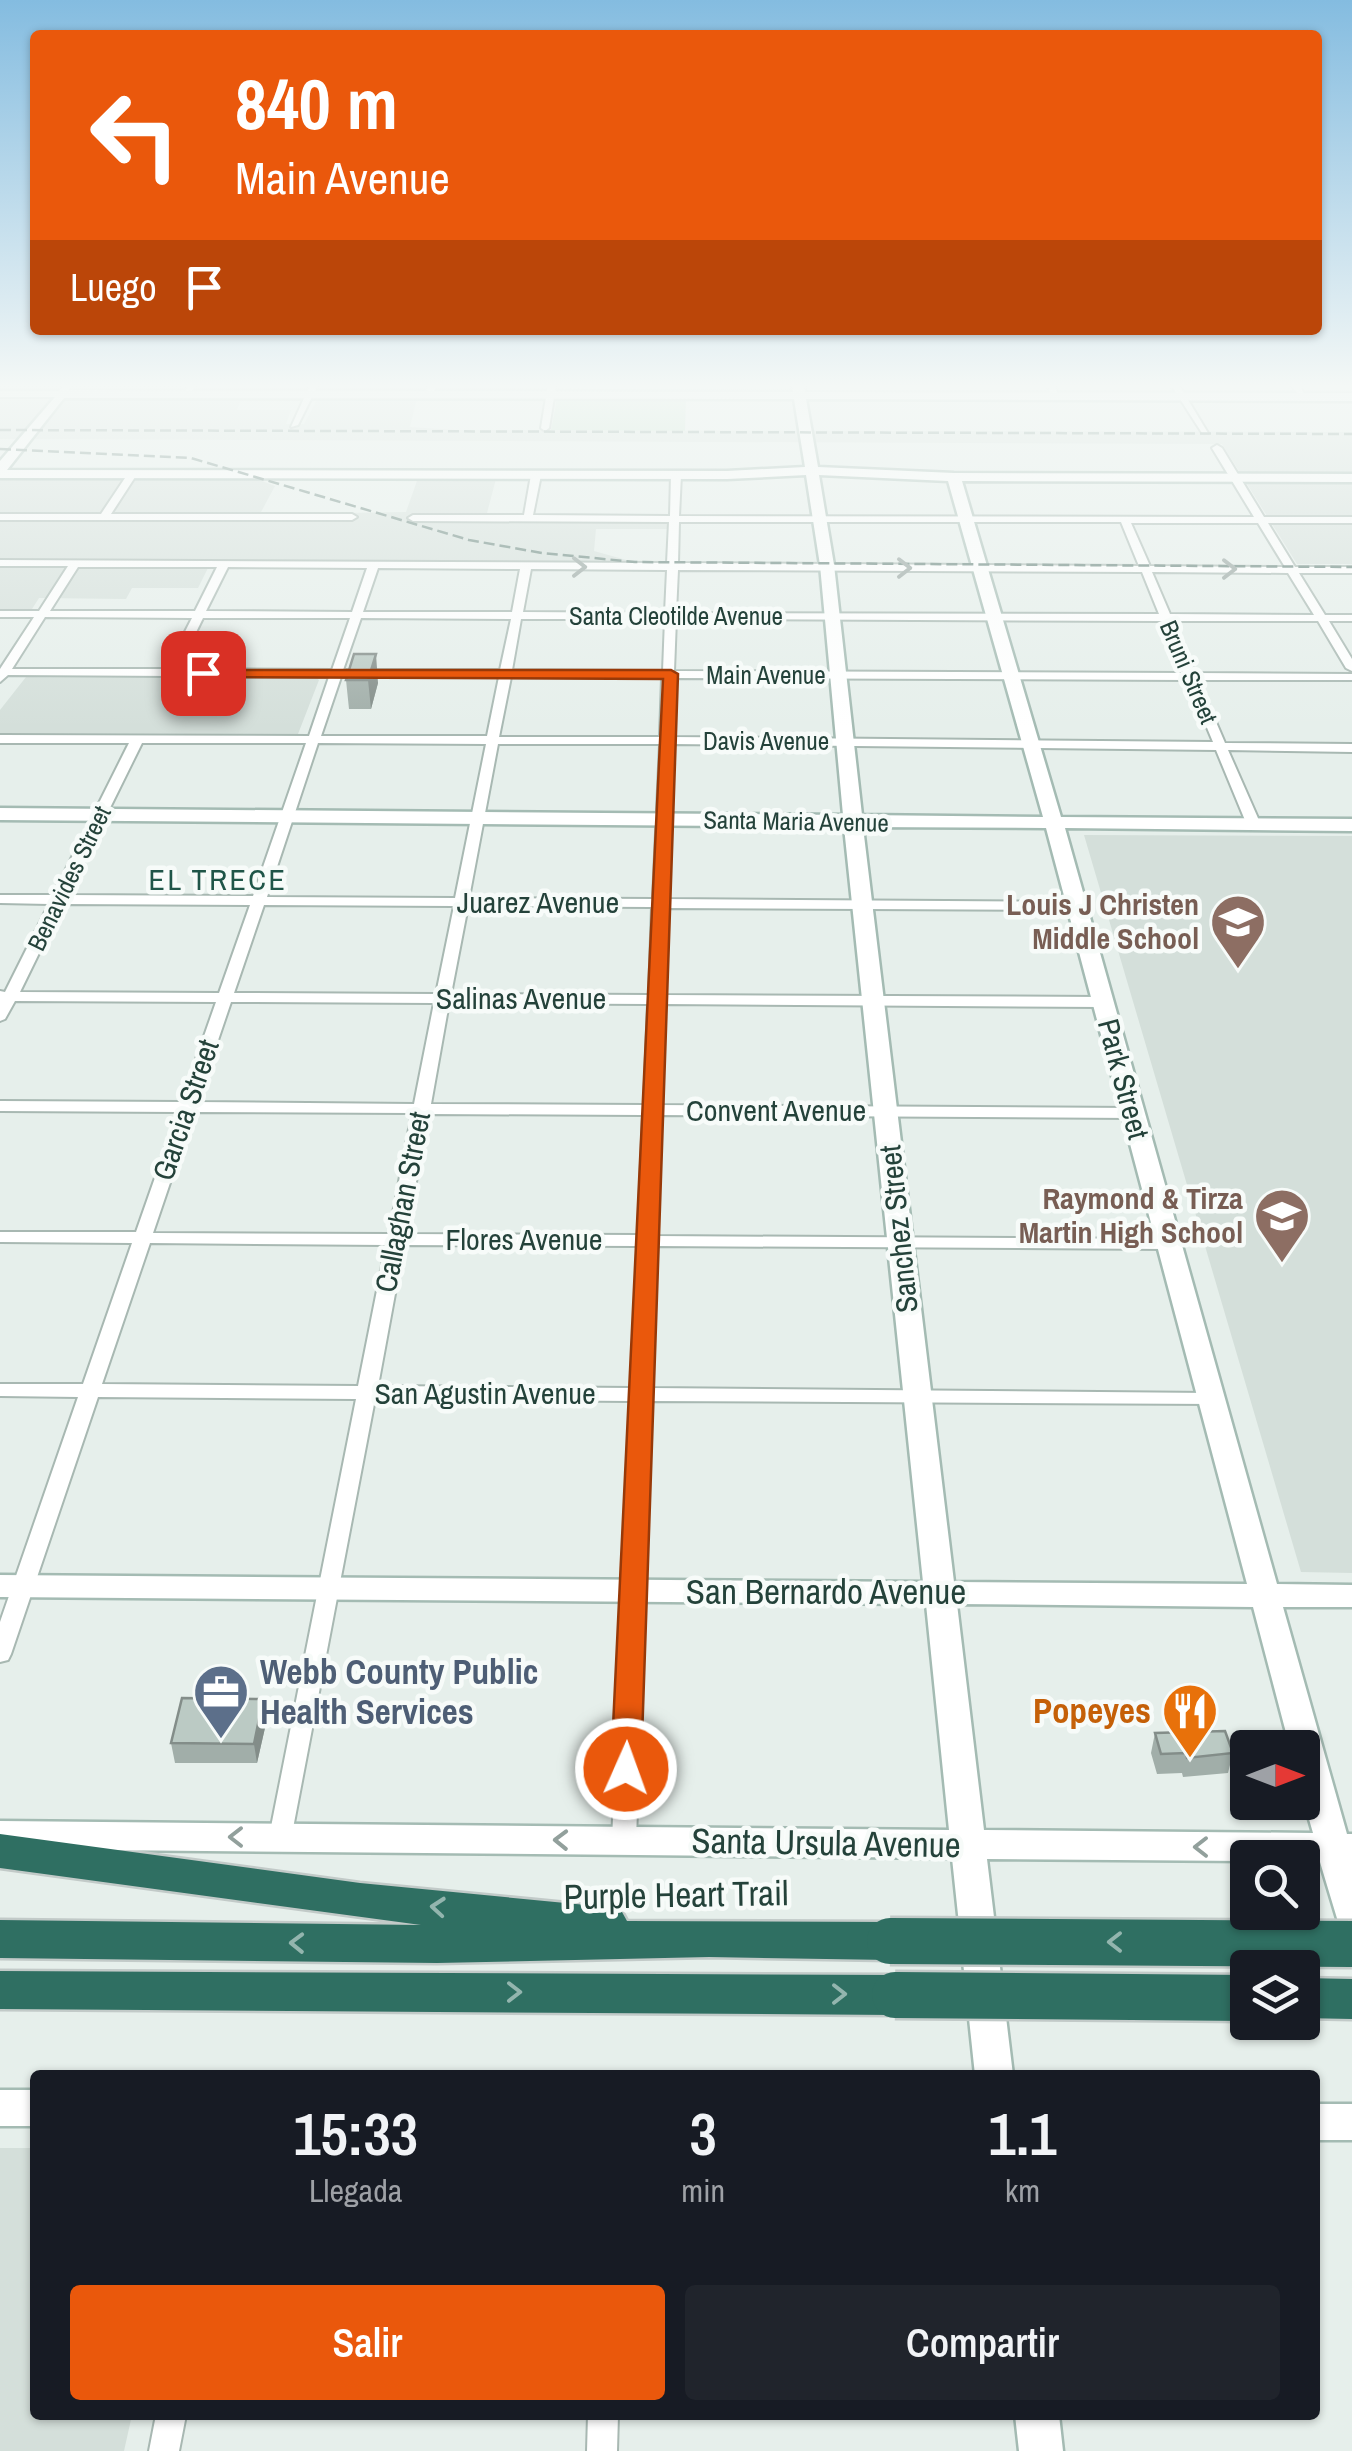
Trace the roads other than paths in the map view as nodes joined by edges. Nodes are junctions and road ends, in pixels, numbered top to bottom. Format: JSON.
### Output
{"nodes":[{"id":1,"x":115,"y":499,"type":"edge"},
{"id":2,"x":531,"y":499,"type":"edge"},
{"id":3,"x":675,"y":499,"type":"edge"},
{"id":4,"x":817,"y":499,"type":"edge"},
{"id":5,"x":960,"y":499,"type":"edge"},
{"id":6,"x":1250,"y":499,"type":"edge"},
{"id":7,"x":0,"y":517,"type":"edge"},
{"id":8,"x":104,"y":517,"type":"junction"},
{"id":9,"x":352,"y":518,"type":"dead end"},
{"id":10,"x":413,"y":518,"type":"dead end"},
{"id":11,"x":528,"y":518,"type":"junction"},
{"id":12,"x":675,"y":518,"type":"junction"},
{"id":13,"x":820,"y":519,"type":"junction"},
{"id":14,"x":966,"y":519,"type":"junction"},
{"id":15,"x":1125,"y":520,"type":"junction"},
{"id":16,"x":1263,"y":520,"type":"junction"},
{"id":17,"x":1352,"y":520,"type":"edge"},
{"id":18,"x":0,"y":563,"type":"edge"},
{"id":19,"x":75,"y":563,"type":"junction"},
{"id":20,"x":230,"y":564,"type":"junction"},
{"id":21,"x":373,"y":566,"type":"junction"},
{"id":22,"x":526,"y":567,"type":"junction"},
{"id":23,"x":675,"y":567,"type":"junction"},
{"id":24,"x":827,"y":567,"type":"junction"},
{"id":25,"x":982,"y":568,"type":"junction"},
{"id":26,"x":1148,"y":568,"type":"junction"},
{"id":27,"x":1292,"y":570,"type":"junction"},
{"id":28,"x":1352,"y":570,"type":"edge"},
{"id":29,"x":0,"y":614,"type":"edge"},
{"id":30,"x":42,"y":614,"type":"junction"},
{"id":31,"x":199,"y":614,"type":"junction"},
{"id":32,"x":356,"y":615,"type":"junction"},
{"id":33,"x":516,"y":616,"type":"junction"},
{"id":34,"x":673,"y":616,"type":"junction"},
{"id":35,"x":830,"y":616,"type":"junction"},
{"id":36,"x":996,"y":617,"type":"junction"},
{"id":37,"x":1166,"y":618,"type":"junction"},
{"id":38,"x":1322,"y":618,"type":"junction"},
{"id":39,"x":1352,"y":618,"type":"edge"},
{"id":40,"x":1352,"y":668,"type":"edge"},
{"id":41,"x":170,"y":673,"type":"junction"},
{"id":42,"x":336,"y":673,"type":"junction"},
{"id":43,"x":2,"y":674,"type":"edge"},
{"id":44,"x":506,"y":674,"type":"junction"},
{"id":45,"x":671,"y":674,"type":"junction"},
{"id":46,"x":836,"y":675,"type":"junction"},
{"id":47,"x":1012,"y":675,"type":"junction"},
{"id":48,"x":1191,"y":676,"type":"junction"},
{"id":49,"x":1352,"y":677,"type":"edge"},
{"id":50,"x":0,"y":739,"type":"edge"},
{"id":51,"x":137,"y":740,"type":"junction"},
{"id":52,"x":313,"y":740,"type":"junction"},
{"id":53,"x":493,"y":740,"type":"junction"},
{"id":54,"x":668,"y":740,"type":"junction"},
{"id":55,"x":844,"y":742,"type":"junction"},
{"id":56,"x":1032,"y":746,"type":"junction"},
{"id":57,"x":1221,"y":747,"type":"junction"},
{"id":58,"x":1352,"y":748,"type":"edge"},
{"id":59,"x":0,"y":814,"type":"edge"},
{"id":60,"x":100,"y":815,"type":"junction"},
{"id":61,"x":287,"y":816,"type":"junction"},
{"id":62,"x":478,"y":817,"type":"junction"},
{"id":63,"x":664,"y":820,"type":"junction"},
{"id":64,"x":853,"y":822,"type":"junction"},
{"id":65,"x":1054,"y":824,"type":"junction"},
{"id":66,"x":1254,"y":825,"type":"junction"},
{"id":67,"x":1352,"y":826,"type":"edge"},
{"id":68,"x":0,"y":899,"type":"edge"},
{"id":69,"x":58,"y":899,"type":"junction"},
{"id":70,"x":258,"y":900,"type":"junction"},
{"id":71,"x":462,"y":902,"type":"junction"},
{"id":72,"x":661,"y":903,"type":"junction"},
{"id":73,"x":862,"y":905,"type":"junction"},
{"id":74,"x":1076,"y":906,"type":"junction"},
{"id":75,"x":5,"y":996,"type":"edge"},
{"id":76,"x":225,"y":997,"type":"junction"},
{"id":77,"x":443,"y":998,"type":"junction"},
{"id":78,"x":657,"y":1000,"type":"junction"},
{"id":79,"x":873,"y":1001,"type":"junction"},
{"id":80,"x":1102,"y":1002,"type":"junction"},
{"id":81,"x":0,"y":1016,"type":"edge"},
{"id":82,"x":0,"y":1106,"type":"edge"},
{"id":83,"x":187,"y":1107,"type":"junction"},
{"id":84,"x":421,"y":1108,"type":"junction"},
{"id":85,"x":652,"y":1110,"type":"junction"},
{"id":86,"x":885,"y":1112,"type":"junction"},
{"id":87,"x":1132,"y":1114,"type":"junction"},
{"id":88,"x":0,"y":1237,"type":"edge"},
{"id":89,"x":142,"y":1238,"type":"junction"},
{"id":90,"x":396,"y":1240,"type":"junction"},
{"id":91,"x":647,"y":1241,"type":"junction"},
{"id":92,"x":900,"y":1242,"type":"junction"},
{"id":93,"x":1168,"y":1244,"type":"junction"},
{"id":94,"x":0,"y":1390,"type":"edge"},
{"id":95,"x":90,"y":1391,"type":"junction"},
{"id":96,"x":365,"y":1393,"type":"junction"},
{"id":97,"x":640,"y":1395,"type":"junction"},
{"id":98,"x":918,"y":1397,"type":"junction"},
{"id":99,"x":1210,"y":1398,"type":"junction"},
{"id":100,"x":11,"y":1586,"type":"edge"},
{"id":101,"x":327,"y":1588,"type":"junction"},
{"id":102,"x":632,"y":1591,"type":"junction"},
{"id":103,"x":940,"y":1593,"type":"junction"},
{"id":104,"x":1263,"y":1596,"type":"junction"},
{"id":105,"x":1352,"y":1596,"type":"edge"},
{"id":106,"x":0,"y":1654,"type":"edge"},
{"id":107,"x":0,"y":1835,"type":"edge"},
{"id":108,"x":282,"y":1837,"type":"junction"},
{"id":109,"x":624,"y":1841,"type":"junction"},
{"id":110,"x":968,"y":1845,"type":"junction"},
{"id":111,"x":1343,"y":1848,"type":"edge"},
{"id":112,"x":0,"y":1850,"type":"edge"},
{"id":113,"x":1352,"y":1914,"type":"edge"},
{"id":114,"x":709,"y":1938,"type":"junction"},
{"id":115,"x":0,"y":1939,"type":"edge"},
{"id":116,"x":1352,"y":1944,"type":"edge"},
{"id":117,"x":0,"y":1990,"type":"edge"},
{"id":118,"x":206,"y":1992,"type":"junction"},
{"id":119,"x":1230,"y":1998,"type":"edge"},
{"id":120,"x":1320,"y":1998,"type":"edge"},
{"id":121,"x":1352,"y":1998,"type":"edge"},
{"id":122,"x":0,"y":2010,"type":"edge"},
{"id":123,"x":993,"y":2070,"type":"edge"},
{"id":124,"x":0,"y":2108,"type":"edge"},
{"id":125,"x":30,"y":2108,"type":"edge"},
{"id":126,"x":1320,"y":2122,"type":"edge"},
{"id":127,"x":1352,"y":2122,"type":"edge"},
{"id":128,"x":170,"y":2420,"type":"edge"},
{"id":129,"x":603,"y":2420,"type":"edge"},
{"id":130,"x":1037,"y":2420,"type":"edge"},
{"id":131,"x":164,"y":2451,"type":"edge"},
{"id":132,"x":602,"y":2451,"type":"edge"},
{"id":133,"x":1041,"y":2451,"type":"edge"}],
"edges":[{"from":1,"to":8,"type":"street"},
{"from":2,"to":11,"type":"street"},
{"from":3,"to":12,"type":"street"},
{"from":4,"to":13,"type":"main road","name":"Sanchez Street"},
{"from":5,"to":14,"type":"main road","name":"Park Street"},
{"from":6,"to":16,"type":"street"},
{"from":7,"to":8,"type":"street"},
{"from":8,"to":9,"type":"street"},
{"from":10,"to":11,"type":"street"},
{"from":11,"to":12,"type":"street"},
{"from":12,"to":13,"type":"street"},
{"from":12,"to":23,"type":"street"},
{"from":13,"to":14,"type":"street"},
{"from":13,"to":24,"type":"main road","name":"Sanchez Street"},
{"from":14,"to":15,"type":"street"},
{"from":14,"to":25,"type":"main road","name":"Park Street"},
{"from":15,"to":16,"type":"street"},
{"from":15,"to":26,"type":"street","name":"Bruni Street"},
{"from":16,"to":17,"type":"street"},
{"from":16,"to":27,"type":"street"},
{"from":18,"to":19,"type":"street"},
{"from":19,"to":20,"type":"street"},
{"from":19,"to":30,"type":"street"},
{"from":20,"to":21,"type":"street"},
{"from":20,"to":31,"type":"street"},
{"from":21,"to":22,"type":"street"},
{"from":21,"to":32,"type":"street","name":"Garcia Street"},
{"from":22,"to":23,"type":"street","one_way":true},
{"from":22,"to":33,"type":"street","name":"Callaghan Street"},
{"from":23,"to":24,"type":"street"},
{"from":23,"to":34,"type":"street"},
{"from":24,"to":25,"type":"street","one_way":true},
{"from":24,"to":35,"type":"main road","name":"Sanchez Street"},
{"from":25,"to":26,"type":"street"},
{"from":25,"to":36,"type":"main road","name":"Park Street"},
{"from":26,"to":27,"type":"street","one_way":true},
{"from":26,"to":37,"type":"street","name":"Bruni Street"},
{"from":27,"to":28,"type":"street"},
{"from":27,"to":38,"type":"street"},
{"from":29,"to":30,"type":"street","name":"Santa Cleotilde Avenue"},
{"from":30,"to":31,"type":"street","name":"Santa Cleotilde Avenue"},
{"from":30,"to":43,"type":"street"},
{"from":31,"to":32,"type":"street","name":"Santa Cleotilde Avenue"},
{"from":31,"to":41,"type":"street"},
{"from":32,"to":33,"type":"street","name":"Santa Cleotilde Avenue"},
{"from":32,"to":42,"type":"street","name":"Garcia Street"},
{"from":33,"to":34,"type":"street","name":"Santa Cleotilde Avenue"},
{"from":33,"to":44,"type":"street","name":"Callaghan Street"},
{"from":34,"to":35,"type":"street","name":"Santa Cleotilde Avenue"},
{"from":34,"to":45,"type":"street"},
{"from":35,"to":36,"type":"street","name":"Santa Cleotilde Avenue"},
{"from":35,"to":46,"type":"main road","name":"Sanchez Street"},
{"from":36,"to":37,"type":"street","name":"Santa Cleotilde Avenue"},
{"from":36,"to":47,"type":"main road","name":"Park Street"},
{"from":37,"to":38,"type":"street","name":"Santa Cleotilde Avenue"},
{"from":37,"to":48,"type":"street","name":"Bruni Street"},
{"from":38,"to":39,"type":"street","name":"Santa Cleotilde Avenue"},
{"from":38,"to":40,"type":"street"},
{"from":41,"to":42,"type":"street","name":"Main Avenue"},
{"from":41,"to":43,"type":"street","name":"Main Avenue"},
{"from":42,"to":44,"type":"street","name":"Main Avenue"},
{"from":42,"to":52,"type":"street","name":"Garcia Street"},
{"from":44,"to":45,"type":"street","name":"Main Avenue"},
{"from":44,"to":53,"type":"street","name":"Callaghan Street"},
{"from":45,"to":46,"type":"street","name":"Main Avenue"},
{"from":45,"to":54,"type":"street"},
{"from":46,"to":47,"type":"street","name":"Main Avenue"},
{"from":46,"to":55,"type":"main road","name":"Sanchez Street"},
{"from":47,"to":48,"type":"street","name":"Main Avenue"},
{"from":47,"to":56,"type":"main road","name":"Park Street"},
{"from":48,"to":49,"type":"street","name":"Main Avenue"},
{"from":48,"to":57,"type":"street","name":"Bruni Street"},
{"from":50,"to":51,"type":"street","name":"Davis Avenue"},
{"from":51,"to":52,"type":"street","name":"Davis Avenue"},
{"from":51,"to":60,"type":"street","name":"Benavides Street"},
{"from":52,"to":53,"type":"street","name":"Davis Avenue"},
{"from":52,"to":61,"type":"street","name":"Garcia Street"},
{"from":53,"to":54,"type":"street","name":"Davis Avenue"},
{"from":53,"to":62,"type":"street","name":"Callaghan Street"},
{"from":54,"to":55,"type":"street","name":"Davis Avenue"},
{"from":54,"to":63,"type":"street"},
{"from":55,"to":56,"type":"street","name":"Davis Avenue"},
{"from":55,"to":64,"type":"main road","name":"Sanchez Street"},
{"from":56,"to":57,"type":"street","name":"Davis Avenue"},
{"from":56,"to":65,"type":"main road","name":"Park Street"},
{"from":57,"to":58,"type":"street","name":"Davis Avenue"},
{"from":57,"to":66,"type":"street","name":"Bruni Street"},
{"from":59,"to":60,"type":"main road","name":"Santa Maria Avenue"},
{"from":60,"to":61,"type":"main road","name":"Santa Maria Avenue"},
{"from":60,"to":69,"type":"street","name":"Benavides Street"},
{"from":61,"to":62,"type":"main road","name":"Santa Maria Avenue"},
{"from":61,"to":70,"type":"street","name":"Garcia Street"},
{"from":62,"to":63,"type":"main road","name":"Santa Maria Avenue"},
{"from":62,"to":71,"type":"street","name":"Callaghan Street"},
{"from":63,"to":64,"type":"main road","name":"Santa Maria Avenue"},
{"from":63,"to":72,"type":"street"},
{"from":64,"to":65,"type":"main road","name":"Santa Maria Avenue"},
{"from":64,"to":73,"type":"main road","name":"Sanchez Street"},
{"from":65,"to":66,"type":"main road","name":"Santa Maria Avenue"},
{"from":65,"to":74,"type":"main road","name":"Park Street"},
{"from":66,"to":67,"type":"main road","name":"Santa Maria Avenue"},
{"from":68,"to":69,"type":"street","name":"Juarez Avenue"},
{"from":69,"to":70,"type":"street","name":"Juarez Avenue"},
{"from":69,"to":75,"type":"street","name":"Benavides Street"},
{"from":70,"to":71,"type":"street","name":"Juarez Avenue"},
{"from":70,"to":76,"type":"street","name":"Garcia Street"},
{"from":71,"to":72,"type":"street","name":"Juarez Avenue"},
{"from":71,"to":77,"type":"street","name":"Callaghan Street"},
{"from":72,"to":73,"type":"street","name":"Juarez Avenue"},
{"from":72,"to":78,"type":"street"},
{"from":73,"to":74,"type":"street","name":"Juarez Avenue"},
{"from":73,"to":79,"type":"main road","name":"Sanchez Street"},
{"from":74,"to":80,"type":"main road","name":"Park Street"},
{"from":75,"to":76,"type":"street","name":"Salinas Avenue"},
{"from":75,"to":81,"type":"street","name":"Benavides Street"},
{"from":76,"to":77,"type":"street","name":"Salinas Avenue"},
{"from":76,"to":83,"type":"street","name":"Garcia Street"},
{"from":77,"to":78,"type":"street","name":"Salinas Avenue"},
{"from":77,"to":84,"type":"street","name":"Callaghan Street"},
{"from":78,"to":79,"type":"street","name":"Salinas Avenue"},
{"from":78,"to":85,"type":"street"},
{"from":79,"to":80,"type":"street","name":"Salinas Avenue"},
{"from":79,"to":86,"type":"main road","name":"Sanchez Street"},
{"from":80,"to":87,"type":"main road","name":"Park Street"},
{"from":82,"to":83,"type":"street","name":"Convent Avenue"},
{"from":83,"to":84,"type":"street","name":"Convent Avenue"},
{"from":83,"to":89,"type":"street","name":"Garcia Street"},
{"from":84,"to":85,"type":"street","name":"Convent Avenue"},
{"from":84,"to":90,"type":"street","name":"Callaghan Street"},
{"from":85,"to":86,"type":"street","name":"Convent Avenue"},
{"from":85,"to":91,"type":"street"},
{"from":86,"to":87,"type":"street","name":"Convent Avenue"},
{"from":86,"to":92,"type":"main road","name":"Sanchez Street"},
{"from":87,"to":93,"type":"main road","name":"Park Street"},
{"from":88,"to":89,"type":"street","name":"Flores Avenue"},
{"from":89,"to":90,"type":"street","name":"Flores Avenue"},
{"from":89,"to":95,"type":"street","name":"Garcia Street"},
{"from":90,"to":91,"type":"street","name":"Flores Avenue"},
{"from":90,"to":96,"type":"street","name":"Callaghan Street"},
{"from":91,"to":92,"type":"street","name":"Flores Avenue"},
{"from":91,"to":97,"type":"street"},
{"from":92,"to":93,"type":"street","name":"Flores Avenue"},
{"from":92,"to":98,"type":"main road","name":"Sanchez Street"},
{"from":93,"to":99,"type":"main road","name":"Park Street"},
{"from":94,"to":95,"type":"street","name":"San Agustin Avenue"},
{"from":95,"to":96,"type":"street","name":"San Agustin Avenue"},
{"from":95,"to":100,"type":"street","name":"Garcia Street"},
{"from":96,"to":97,"type":"street","name":"San Agustin Avenue"},
{"from":96,"to":101,"type":"street","name":"Callaghan Street"},
{"from":97,"to":98,"type":"street","name":"San Agustin Avenue"},
{"from":97,"to":102,"type":"street"},
{"from":98,"to":99,"type":"street","name":"San Agustin Avenue"},
{"from":98,"to":103,"type":"main road","name":"Sanchez Street"},
{"from":99,"to":104,"type":"main road","name":"Park Street"},
{"from":100,"to":101,"type":"main road","name":"San Bernardo Avenue"},
{"from":100,"to":106,"type":"street","name":"Garcia Street"},
{"from":101,"to":102,"type":"main road","name":"San Bernardo Avenue"},
{"from":101,"to":108,"type":"street","name":"Callaghan Street"},
{"from":102,"to":103,"type":"main road","name":"San Bernardo Avenue"},
{"from":102,"to":109,"type":"street"},
{"from":103,"to":104,"type":"main road","name":"San Bernardo Avenue"},
{"from":103,"to":110,"type":"main road","name":"Sanchez Street"},
{"from":104,"to":105,"type":"main road","name":"San Bernardo Avenue"},
{"from":104,"to":111,"type":"main road","name":"Park Street"},
{"from":108,"to":107,"type":"main road","name":"Santa Ursula Avenue","one_way":true},
{"from":109,"to":108,"type":"main road","name":"Santa Ursula Avenue","one_way":true},
{"from":109,"to":110,"type":"main road","name":"Santa Ursula Avenue"},
{"from":111,"to":110,"type":"main road","name":"Santa Ursula Avenue","one_way":true},
{"from":110,"to":123,"type":"main road","name":"Sanchez Street"},
{"from":111,"to":113,"type":"main road","name":"Park Street"},
{"from":114,"to":112,"type":"highway","one_way":true},
{"from":114,"to":115,"type":"highway","name":"Purple Heart Trail","one_way":true},
{"from":116,"to":114,"type":"highway","name":"Purple Heart Trail","one_way":true,"bridge":true},
{"from":117,"to":118,"type":"highway"},
{"from":118,"to":119,"type":"highway","one_way":true,"bridge":true},
{"from":118,"to":122,"type":"highway"},
{"from":120,"to":121,"type":"highway"},
{"from":124,"to":125,"type":"main road"},
{"from":126,"to":127,"type":"main road"},
{"from":128,"to":131,"type":"street"},
{"from":129,"to":132,"type":"street"},
{"from":130,"to":133,"type":"main road"}]}
